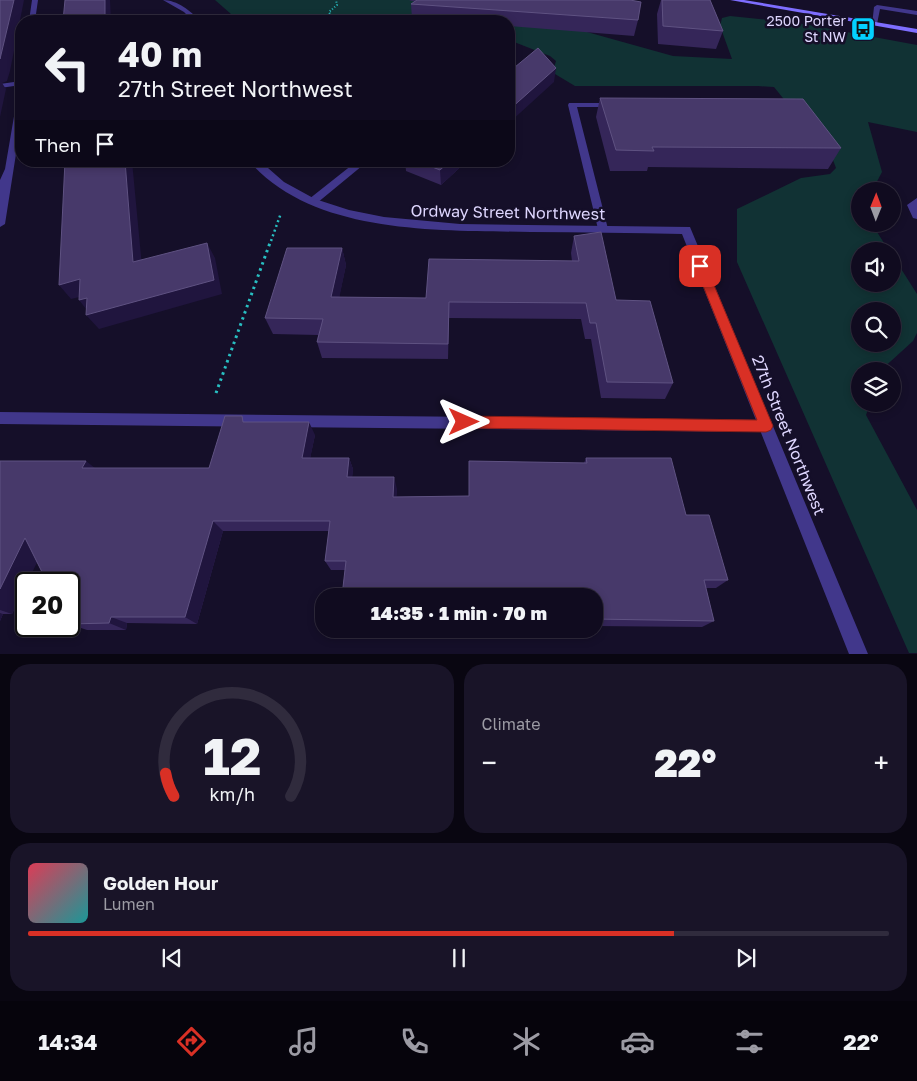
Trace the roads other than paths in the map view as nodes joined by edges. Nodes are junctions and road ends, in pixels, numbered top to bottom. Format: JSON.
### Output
{"nodes":[{"id":1,"x":35,"y":0,"type":"edge"},
{"id":2,"x":166,"y":0,"type":"edge"},
{"id":3,"x":733,"y":0,"type":"edge"},
{"id":4,"x":917,"y":13,"type":"edge"},
{"id":5,"x":33,"y":15,"type":"edge"},
{"id":6,"x":190,"y":15,"type":"edge"},
{"id":7,"x":874,"y":24,"type":"junction"},
{"id":8,"x":917,"y":31,"type":"edge"},
{"id":9,"x":15,"y":84,"type":"edge"},
{"id":10,"x":0,"y":86,"type":"edge"},
{"id":11,"x":622,"y":105,"type":"edge"},
{"id":12,"x":15,"y":135,"type":"edge"},
{"id":13,"x":262,"y":167,"type":"edge"},
{"id":14,"x":355,"y":167,"type":"edge"},
{"id":15,"x":3,"y":182,"type":"edge"},
{"id":16,"x":313,"y":201,"type":"junction"},
{"id":17,"x":917,"y":201,"type":"edge"},
{"id":18,"x":917,"y":216,"type":"edge"},
{"id":19,"x":0,"y":224,"type":"edge"},
{"id":20,"x":602,"y":229,"type":"junction"},
{"id":21,"x":686,"y":230,"type":"joint"},
{"id":22,"x":0,"y":418,"type":"edge"},
{"id":23,"x":766,"y":426,"type":"junction"},
{"id":24,"x":859,"y":654,"type":"edge"}],
"edges":[{"from":1,"to":5,"type":"street"},
{"from":2,"to":6,"type":"street"},
{"from":3,"to":7,"type":"main road"},
{"from":4,"to":7,"type":"street"},
{"from":7,"to":8,"type":"main road"},
{"from":9,"to":10,"type":"street"},
{"from":11,"to":20,"type":"street"},
{"from":12,"to":15,"type":"street"},
{"from":13,"to":16,"type":"street","name":"Ordway Street Northwest"},
{"from":14,"to":16,"type":"street"},
{"from":15,"to":19,"type":"street"},
{"from":16,"to":20,"type":"street","name":"Ordway Street Northwest"},
{"from":17,"to":18,"type":"street"},
{"from":20,"to":21,"type":"street","name":"Ordway Street Northwest"},
{"from":21,"to":23,"type":"street","name":"27th Street Northwest"},
{"from":22,"to":23,"type":"street"},
{"from":23,"to":24,"type":"street","name":"27th Street Northwest"}]}
